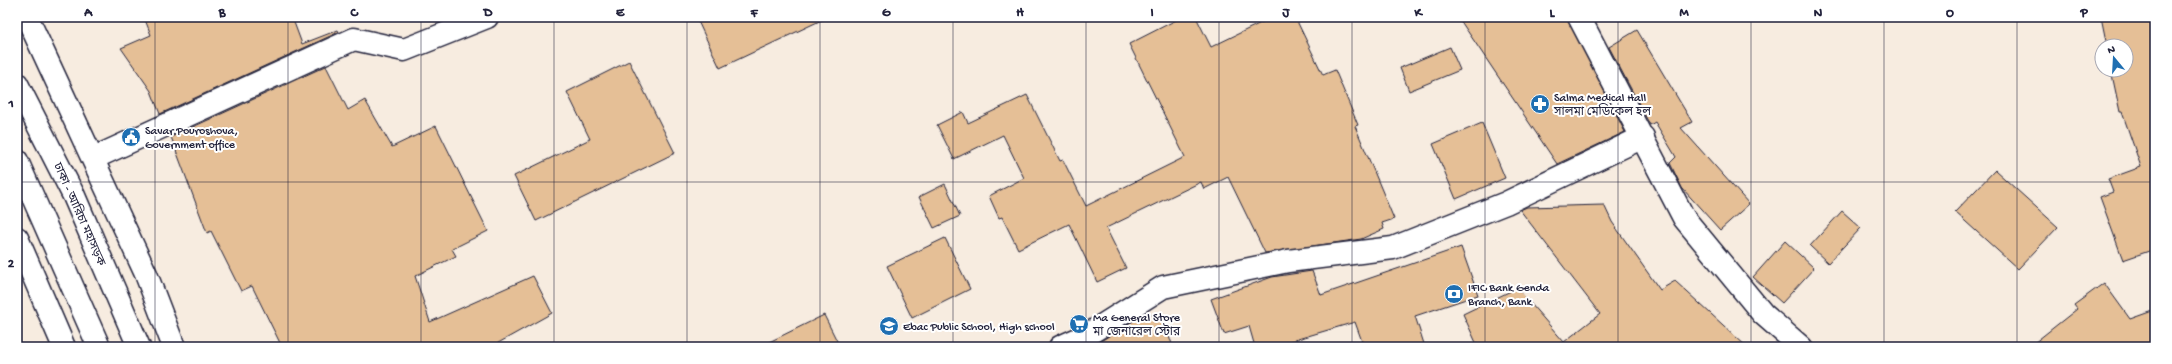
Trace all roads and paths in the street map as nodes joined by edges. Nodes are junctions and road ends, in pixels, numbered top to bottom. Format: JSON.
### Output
{"nodes":[{"id":1,"x":27,"y":17,"type":"edge"},
{"id":2,"x":487,"y":17,"type":"edge"},
{"id":3,"x":1579,"y":17,"type":"edge"},
{"id":4,"x":17,"y":84,"type":"edge"},
{"id":5,"x":1643,"y":138,"type":"junction"},
{"id":6,"x":94,"y":158,"type":"junction"},
{"id":7,"x":17,"y":161,"type":"edge"},
{"id":8,"x":17,"y":238,"type":"edge"},
{"id":9,"x":64,"y":347,"type":"edge"},
{"id":10,"x":99,"y":347,"type":"edge"},
{"id":11,"x":139,"y":347,"type":"edge"},
{"id":12,"x":174,"y":347,"type":"edge"},
{"id":13,"x":1060,"y":347,"type":"edge"},
{"id":14,"x":1801,"y":347,"type":"edge"}],
"edges":[{"from":1,"to":6,"type":"main road"},
{"from":2,"to":6,"type":"main road"},
{"from":3,"to":5,"type":"main road"},
{"from":4,"to":11,"type":"main road","name":"ঢাকা - আরিচা মহাসড়ক"},
{"from":5,"to":13,"type":"main road"},
{"from":5,"to":14,"type":"main road"},
{"from":6,"to":12,"type":"main road"},
{"from":7,"to":10,"type":"main road"},
{"from":8,"to":9,"type":"main road"}]}
